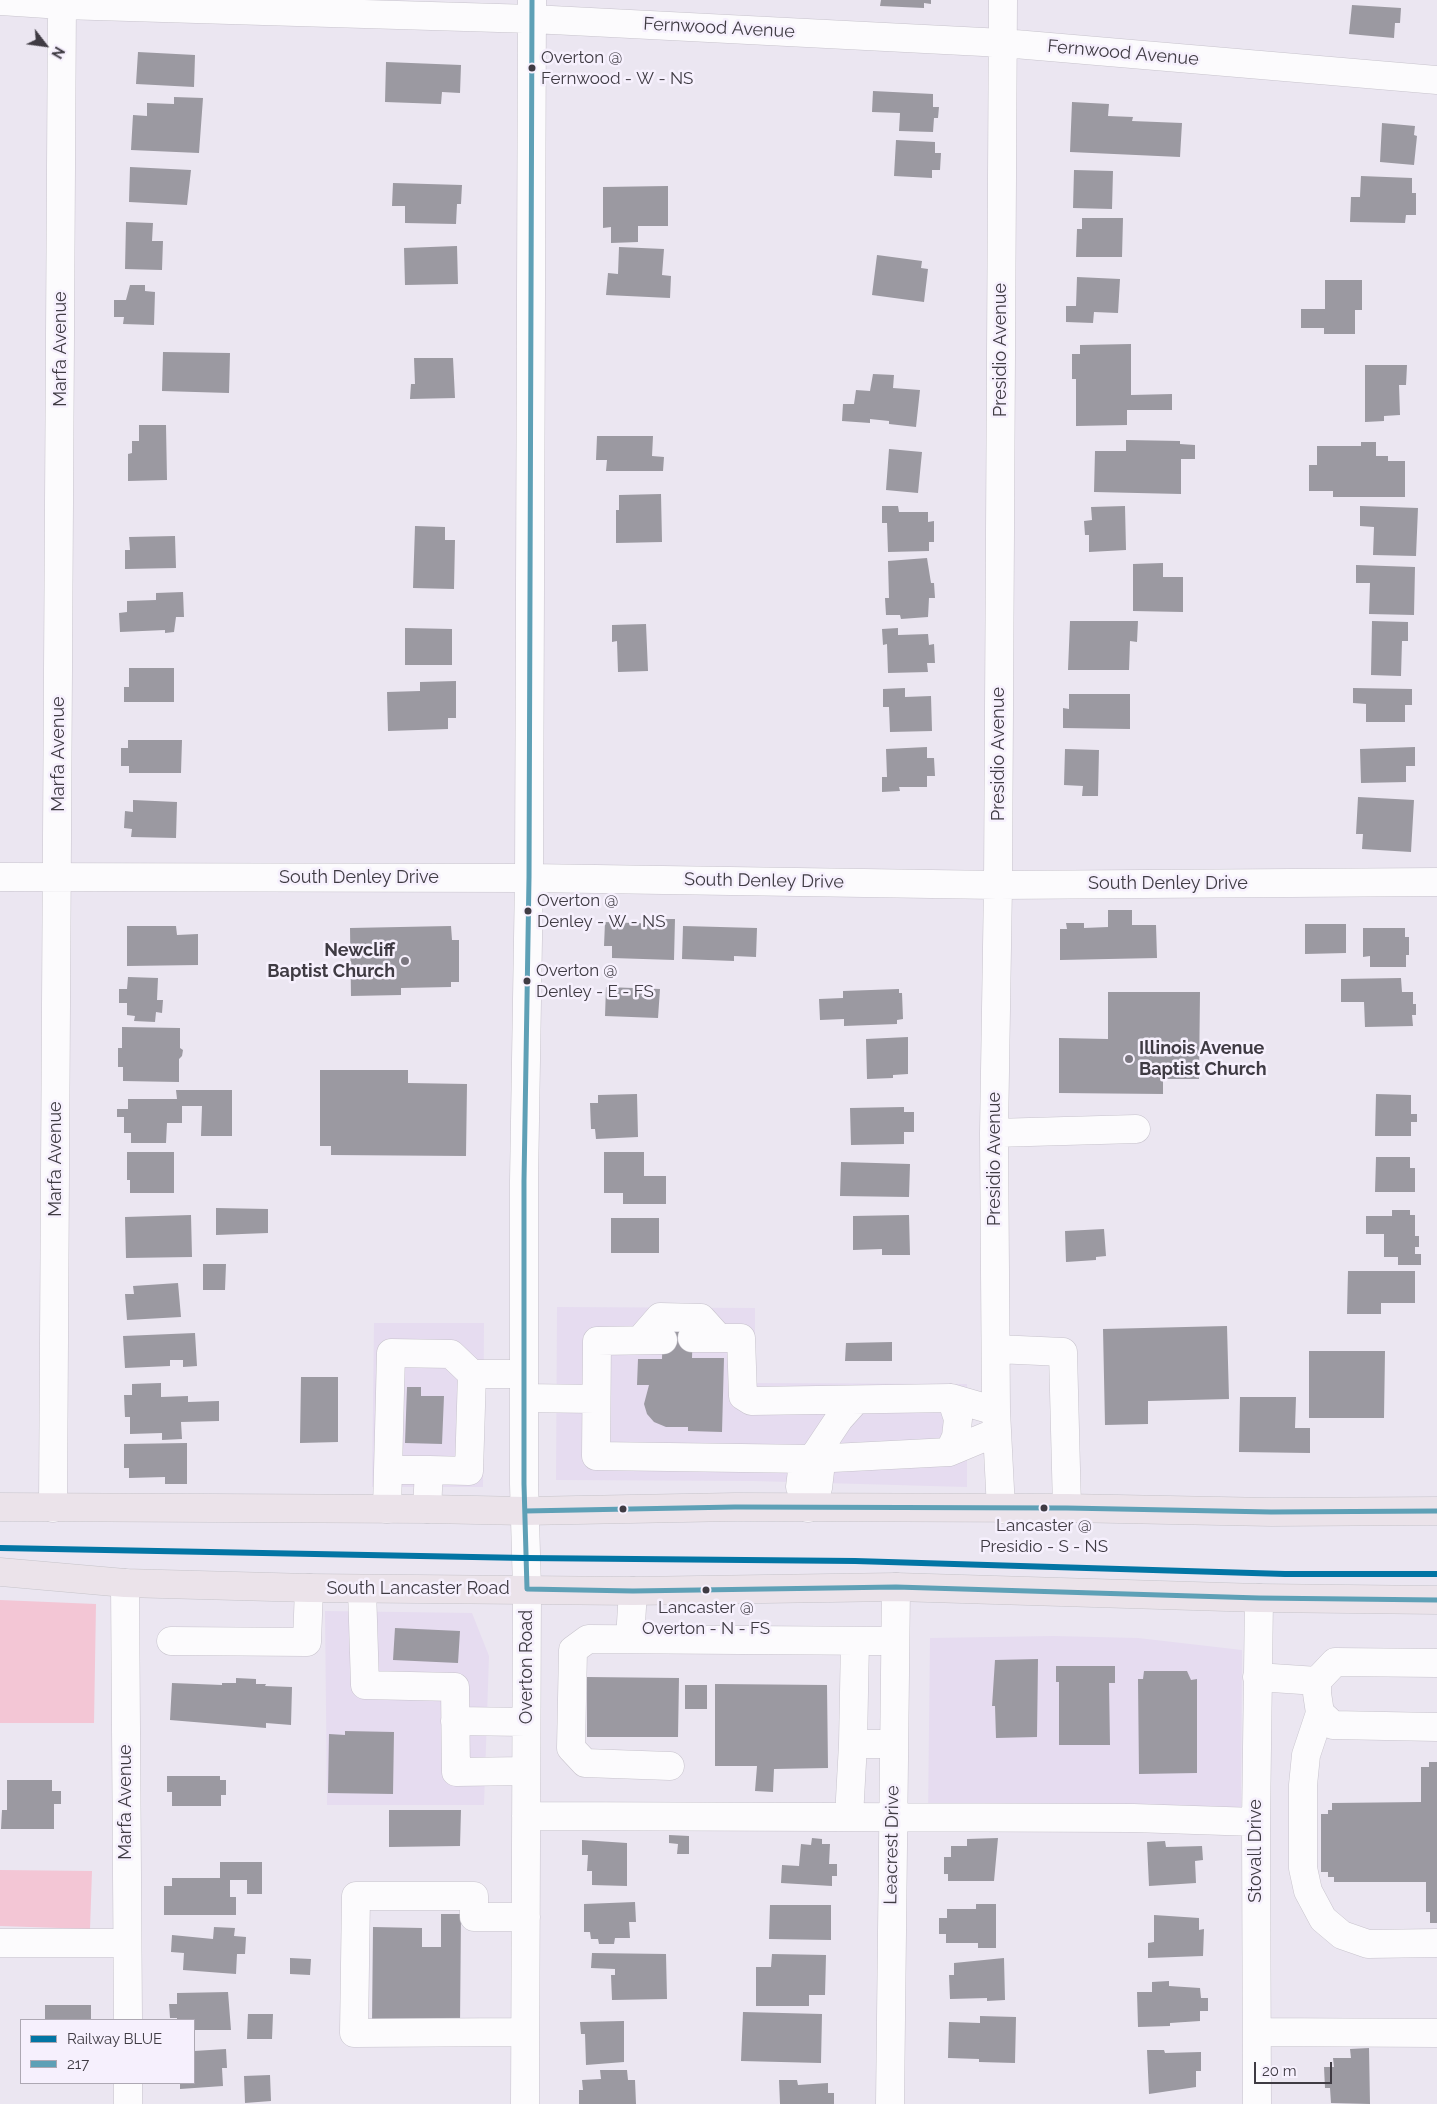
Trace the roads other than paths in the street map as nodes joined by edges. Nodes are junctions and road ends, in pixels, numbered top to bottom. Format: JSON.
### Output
{"nodes":[{"id":1,"x":1003,"y":0,"type":"edge"},
{"id":2,"x":0,"y":1,"type":"edge"},
{"id":3,"x":62,"y":2,"type":"edge"},
{"id":4,"x":532,"y":9,"type":"edge"},
{"id":5,"x":1003,"y":43,"type":"junction"},
{"id":6,"x":1437,"y":80,"type":"edge"},
{"id":7,"x":0,"y":877,"type":"edge"},
{"id":8,"x":58,"y":878,"type":"junction"},
{"id":9,"x":530,"y":878,"type":"junction"},
{"id":10,"x":1437,"y":882,"type":"edge"},
{"id":11,"x":998,"y":885,"type":"junction"},
{"id":12,"x":1136,"y":1129,"type":"dead end"},
{"id":13,"x":994,"y":1133,"type":"junction"},
{"id":14,"x":692,"y":1338,"type":"dead end"},
{"id":15,"x":719,"y":1338,"type":"junction"},
{"id":16,"x":996,"y":1349,"type":"junction"},
{"id":17,"x":472,"y":1374,"type":"junction"},
{"id":18,"x":524,"y":1386,"type":"junction"},
{"id":19,"x":951,"y":1398,"type":"junction"},
{"id":20,"x":596,"y":1399,"type":"junction"},
{"id":21,"x":856,"y":1400,"type":"junction"},
{"id":22,"x":997,"y":1422,"type":"junction"},
{"id":23,"x":949,"y":1452,"type":"junction"},
{"id":24,"x":812,"y":1460,"type":"junction"},
{"id":25,"x":388,"y":1470,"type":"junction"},
{"id":26,"x":430,"y":1470,"type":"junction"},
{"id":27,"x":808,"y":1503,"type":"junction"},
{"id":28,"x":0,"y":1507,"type":"edge"},
{"id":29,"x":53,"y":1508,"type":"junction"},
{"id":30,"x":387,"y":1508,"type":"junction"},
{"id":31,"x":1067,"y":1508,"type":"junction"},
{"id":32,"x":427,"y":1509,"type":"junction"},
{"id":33,"x":1000,"y":1509,"type":"junction"},
{"id":34,"x":525,"y":1511,"type":"junction"},
{"id":35,"x":1437,"y":1511,"type":"edge"},
{"id":36,"x":0,"y":1572,"type":"edge"},
{"id":37,"x":125,"y":1583,"type":"junction"},
{"id":38,"x":896,"y":1587,"type":"junction"},
{"id":39,"x":309,"y":1588,"type":"junction"},
{"id":40,"x":362,"y":1589,"type":"junction"},
{"id":41,"x":527,"y":1589,"type":"junction"},
{"id":42,"x":633,"y":1591,"type":"junction"},
{"id":43,"x":1259,"y":1598,"type":"junction"},
{"id":44,"x":1437,"y":1600,"type":"edge"},
{"id":45,"x":630,"y":1639,"type":"junction"},
{"id":46,"x":171,"y":1641,"type":"dead end"},
{"id":47,"x":855,"y":1641,"type":"junction"},
{"id":48,"x":894,"y":1641,"type":"junction"},
{"id":49,"x":1437,"y":1663,"type":"edge"},
{"id":50,"x":1257,"y":1677,"type":"junction"},
{"id":51,"x":1317,"y":1680,"type":"junction"},
{"id":52,"x":1320,"y":1713,"type":"junction"},
{"id":53,"x":455,"y":1722,"type":"junction"},
{"id":54,"x":526,"y":1722,"type":"junction"},
{"id":55,"x":1437,"y":1726,"type":"edge"},
{"id":56,"x":853,"y":1744,"type":"junction"},
{"id":57,"x":893,"y":1744,"type":"junction"},
{"id":58,"x":670,"y":1766,"type":"dead end"},
{"id":59,"x":526,"y":1771,"type":"junction"},
{"id":60,"x":526,"y":1816,"type":"junction"},
{"id":61,"x":849,"y":1817,"type":"junction"},
{"id":62,"x":892,"y":1818,"type":"junction"},
{"id":63,"x":1256,"y":1822,"type":"junction"},
{"id":64,"x":526,"y":1917,"type":"junction"},
{"id":65,"x":0,"y":1943,"type":"edge"},
{"id":66,"x":127,"y":1943,"type":"junction"},
{"id":67,"x":1437,"y":1943,"type":"edge"},
{"id":68,"x":128,"y":2019,"type":"edge"},
{"id":69,"x":526,"y":2032,"type":"junction"},
{"id":70,"x":1257,"y":2032,"type":"junction"},
{"id":71,"x":1437,"y":2033,"type":"edge"},
{"id":72,"x":128,"y":2084,"type":"edge"},
{"id":73,"x":128,"y":2104,"type":"edge"},
{"id":74,"x":525,"y":2104,"type":"edge"},
{"id":75,"x":890,"y":2104,"type":"edge"},
{"id":76,"x":1257,"y":2104,"type":"edge"}],
"edges":[{"from":1,"to":5,"type":"street","name":"Presidio Avenue"},
{"from":2,"to":3,"type":"street","name":"Fernwood Avenue"},
{"from":3,"to":4,"type":"street","name":"Fernwood Avenue"},
{"from":3,"to":8,"type":"street","name":"Marfa Avenue"},
{"from":4,"to":5,"type":"street","name":"Fernwood Avenue"},
{"from":4,"to":9,"type":"street","name":"Overton Road"},
{"from":5,"to":6,"type":"street","name":"Fernwood Avenue"},
{"from":5,"to":11,"type":"street","name":"Presidio Avenue"},
{"from":7,"to":8,"type":"street","name":"South Denley Drive"},
{"from":8,"to":9,"type":"street","name":"South Denley Drive"},
{"from":8,"to":29,"type":"street","name":"Marfa Avenue"},
{"from":9,"to":11,"type":"street","name":"South Denley Drive"},
{"from":9,"to":18,"type":"street","name":"Overton Road"},
{"from":10,"to":11,"type":"street","name":"South Denley Drive"},
{"from":11,"to":13,"type":"street","name":"Presidio Avenue"},
{"from":12,"to":13,"type":"street"},
{"from":13,"to":16,"type":"street","name":"Presidio Avenue"},
{"from":14,"to":15,"type":"street"},
{"from":15,"to":20,"type":"street"},
{"from":15,"to":21,"type":"street"},
{"from":16,"to":22,"type":"street","name":"Presidio Avenue"},
{"from":16,"to":31,"type":"street"},
{"from":17,"to":18,"type":"street"},
{"from":17,"to":25,"type":"street"},
{"from":17,"to":26,"type":"street"},
{"from":18,"to":20,"type":"street"},
{"from":18,"to":34,"type":"street","name":"Overton Road"},
{"from":19,"to":21,"type":"street"},
{"from":19,"to":22,"type":"street"},
{"from":19,"to":23,"type":"street"},
{"from":20,"to":24,"type":"street"},
{"from":21,"to":24,"type":"street"},
{"from":22,"to":23,"type":"street"},
{"from":22,"to":33,"type":"street","name":"Presidio Avenue"},
{"from":23,"to":24,"type":"street"},
{"from":24,"to":27,"type":"street"},
{"from":25,"to":26,"type":"street"},
{"from":25,"to":30,"type":"street"},
{"from":26,"to":32,"type":"street"},
{"from":27,"to":33,"type":"main road"},
{"from":27,"to":34,"type":"main road"},
{"from":28,"to":29,"type":"main road"},
{"from":29,"to":30,"type":"main road"},
{"from":30,"to":32,"type":"main road"},
{"from":31,"to":33,"type":"main road"},
{"from":31,"to":35,"type":"main road"},
{"from":32,"to":34,"type":"main road"},
{"from":34,"to":41,"type":"street","name":"Overton Road"},
{"from":36,"to":37,"type":"main road","name":"South Lancaster Road"},
{"from":37,"to":39,"type":"main road","name":"South Lancaster Road"},
{"from":37,"to":66,"type":"street","name":"Marfa Avenue"},
{"from":38,"to":42,"type":"main road","name":"South Lancaster Road"},
{"from":38,"to":43,"type":"main road","name":"South Lancaster Road"},
{"from":38,"to":48,"type":"street","name":"Leacrest Drive"},
{"from":39,"to":40,"type":"main road","name":"South Lancaster Road"},
{"from":39,"to":46,"type":"street"},
{"from":40,"to":41,"type":"main road","name":"South Lancaster Road"},
{"from":40,"to":53,"type":"street"},
{"from":41,"to":42,"type":"main road","name":"South Lancaster Road"},
{"from":41,"to":54,"type":"street","name":"Overton Road"},
{"from":42,"to":45,"type":"street"},
{"from":43,"to":44,"type":"main road","name":"South Lancaster Road"},
{"from":43,"to":50,"type":"street","name":"Stovall Drive"},
{"from":45,"to":47,"type":"street"},
{"from":45,"to":58,"type":"street"},
{"from":47,"to":48,"type":"street"},
{"from":47,"to":56,"type":"street"},
{"from":48,"to":57,"type":"street","name":"Leacrest Drive"},
{"from":49,"to":51,"type":"street"},
{"from":50,"to":51,"type":"street"},
{"from":50,"to":63,"type":"street","name":"Stovall Drive"},
{"from":51,"to":52,"type":"street"},
{"from":52,"to":55,"type":"street"},
{"from":52,"to":67,"type":"street"},
{"from":53,"to":54,"type":"street"},
{"from":53,"to":59,"type":"street"},
{"from":54,"to":59,"type":"street","name":"Overton Road"},
{"from":56,"to":57,"type":"street"},
{"from":56,"to":61,"type":"street"},
{"from":57,"to":62,"type":"street","name":"Leacrest Drive"},
{"from":59,"to":60,"type":"street","name":"Overton Road"},
{"from":60,"to":61,"type":"street"},
{"from":60,"to":64,"type":"street","name":"Overton Road"},
{"from":61,"to":62,"type":"street"},
{"from":62,"to":63,"type":"street"},
{"from":62,"to":75,"type":"street","name":"Leacrest Drive"},
{"from":63,"to":70,"type":"street","name":"Stovall Drive"},
{"from":64,"to":69,"type":"street","name":"Overton Road"},
{"from":64,"to":69,"type":"street"},
{"from":65,"to":66,"type":"street"},
{"from":66,"to":68,"type":"street","name":"Marfa Avenue"},
{"from":69,"to":74,"type":"street","name":"Overton Road"},
{"from":70,"to":71,"type":"street"},
{"from":70,"to":76,"type":"street","name":"Stovall Drive"},
{"from":72,"to":73,"type":"street"}]}
